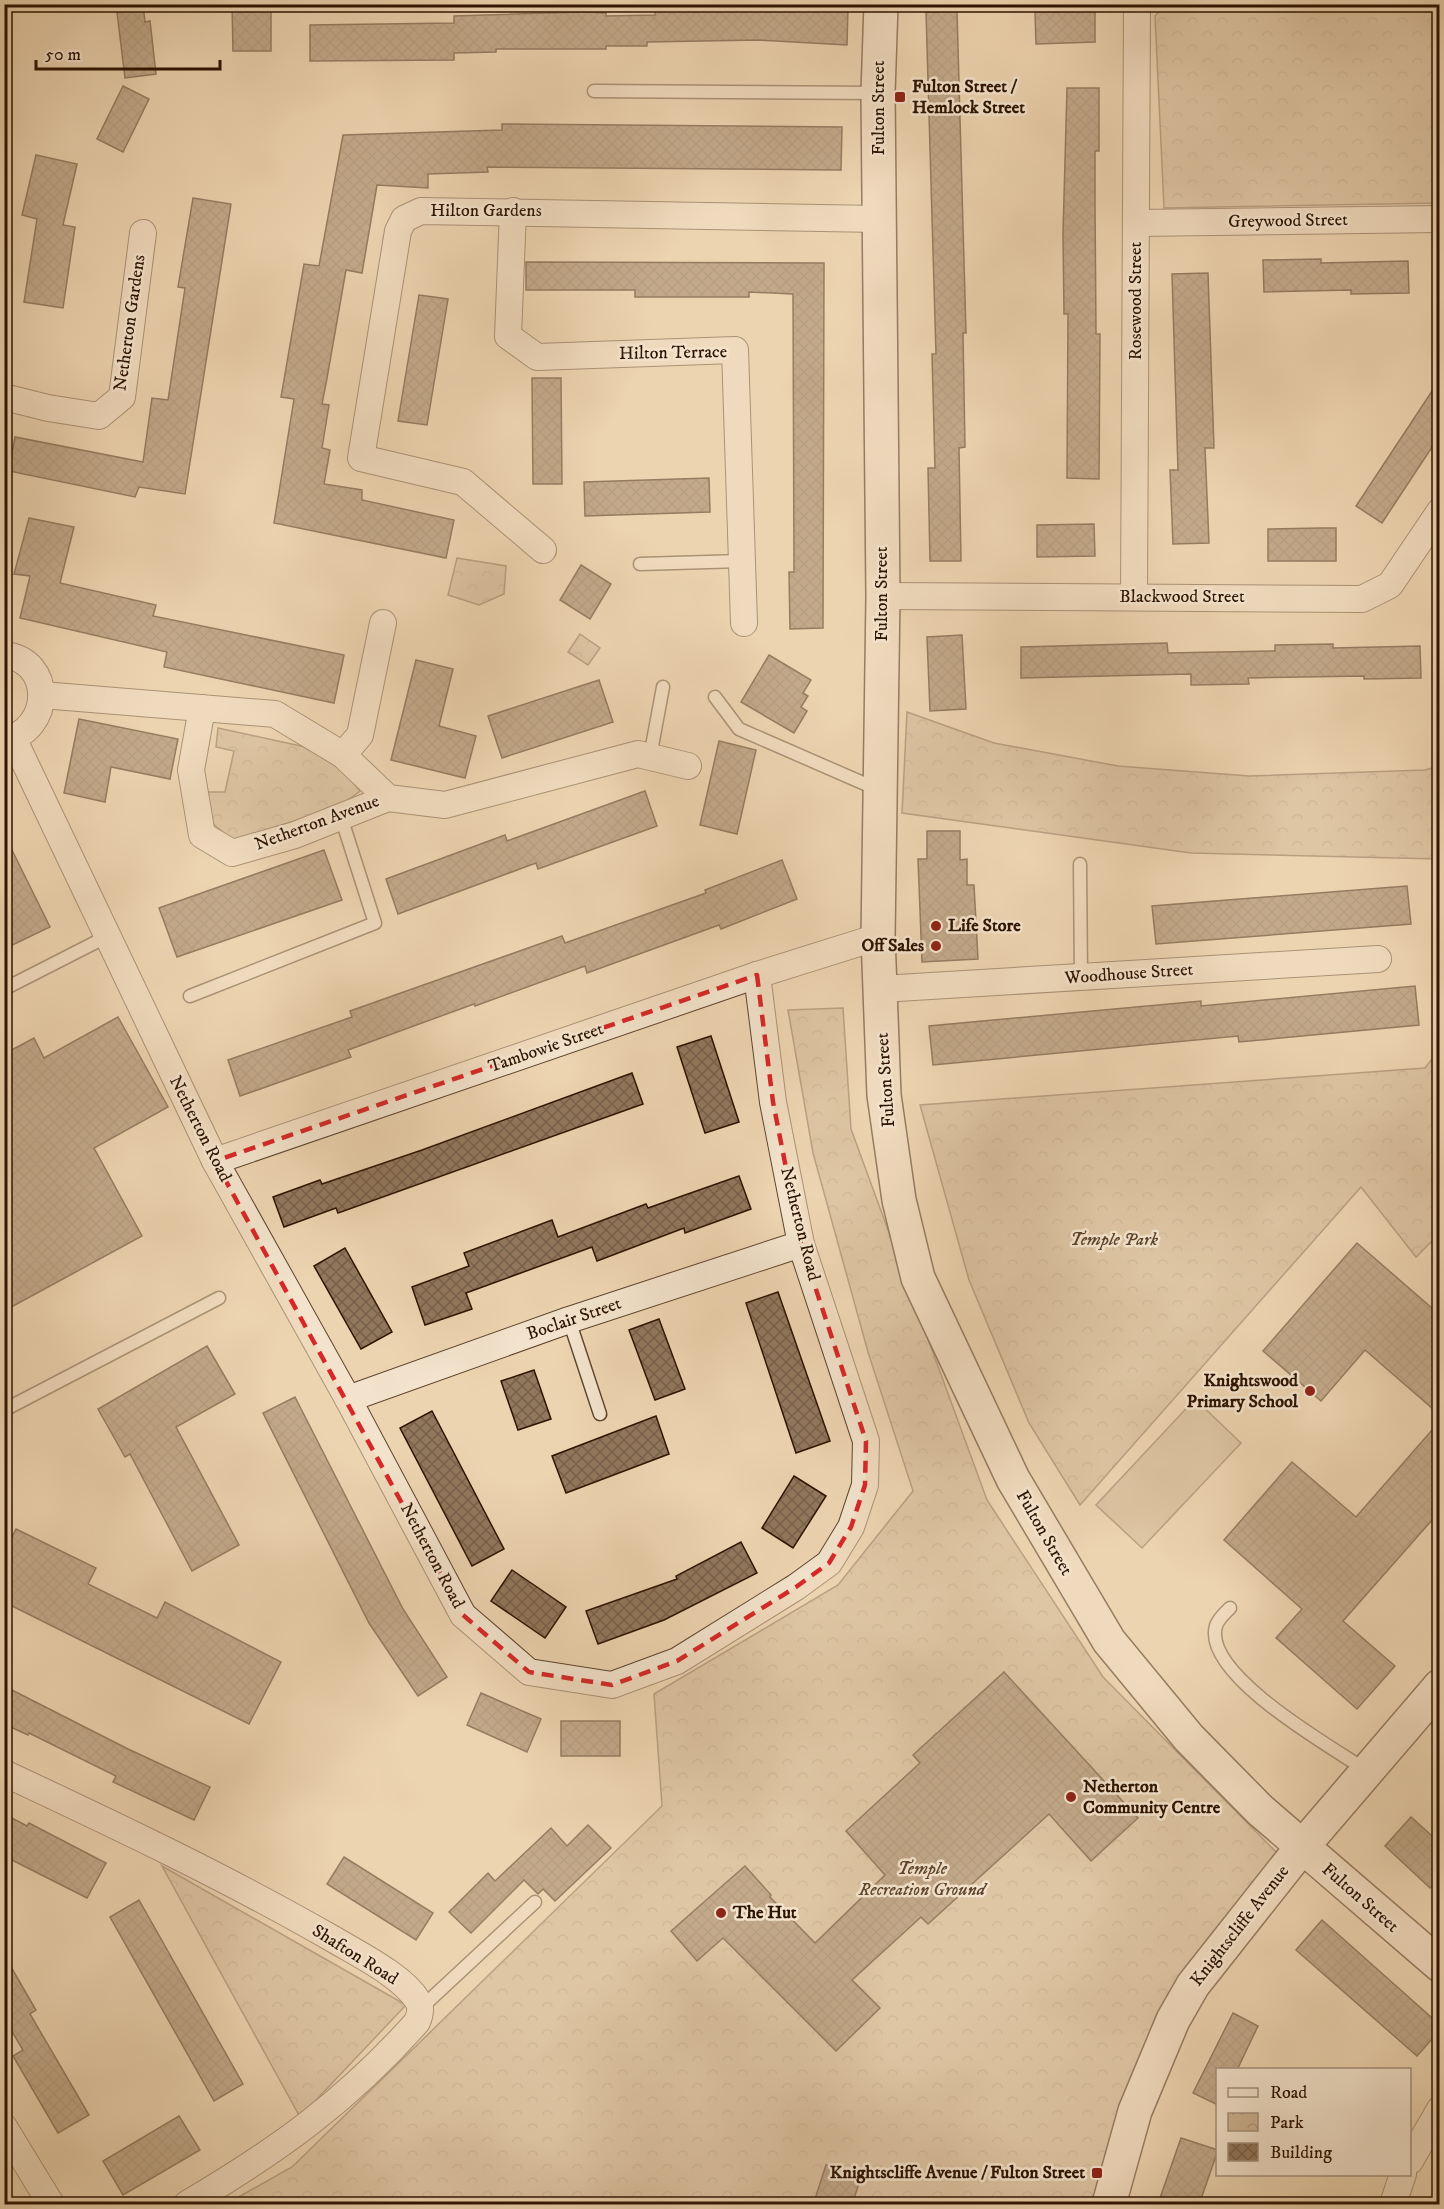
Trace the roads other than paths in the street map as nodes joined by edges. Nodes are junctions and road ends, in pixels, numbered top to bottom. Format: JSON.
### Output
{"nodes":[{"id":1,"x":881,"y":4,"type":"edge"},
{"id":2,"x":1137,"y":4,"type":"edge"},
{"id":3,"x":594,"y":91,"type":"dead end"},
{"id":4,"x":878,"y":93,"type":"junction"},
{"id":5,"x":513,"y":211,"type":"junction"},
{"id":6,"x":879,"y":219,"type":"junction"},
{"id":7,"x":1440,"y":219,"type":"edge"},
{"id":8,"x":1136,"y":223,"type":"junction"},
{"id":9,"x":143,"y":233,"type":"dead end"},
{"id":10,"x":4,"y":397,"type":"edge"},
{"id":11,"x":1440,"y":512,"type":"edge"},
{"id":12,"x":543,"y":550,"type":"dead end"},
{"id":13,"x":742,"y":561,"type":"junction"},
{"id":14,"x":640,"y":564,"type":"dead end"},
{"id":15,"x":883,"y":596,"type":"junction"},
{"id":16,"x":1134,"y":597,"type":"junction"},
{"id":17,"x":383,"y":623,"type":"dead end"},
{"id":18,"x":744,"y":623,"type":"dead end"},
{"id":19,"x":4,"y":655,"type":"edge"},
{"id":20,"x":663,"y":687,"type":"dead end"},
{"id":21,"x":42,"y":695,"type":"junction"},
{"id":22,"x":715,"y":697,"type":"dead end"},
{"id":23,"x":202,"y":708,"type":"junction"},
{"id":24,"x":9,"y":739,"type":"edge"},
{"id":25,"x":343,"y":754,"type":"junction"},
{"id":26,"x":650,"y":757,"type":"junction"},
{"id":27,"x":688,"y":766,"type":"dead end"},
{"id":28,"x":880,"y":790,"type":"junction"},
{"id":29,"x":388,"y":798,"type":"junction"},
{"id":30,"x":341,"y":816,"type":"junction"},
{"id":31,"x":1080,"y":864,"type":"dead end"},
{"id":32,"x":106,"y":937,"type":"junction"},
{"id":33,"x":878,"y":937,"type":"junction"},
{"id":34,"x":1378,"y":959,"type":"dead end"},
{"id":35,"x":757,"y":975,"type":"junction"},
{"id":36,"x":1081,"y":978,"type":"junction"},
{"id":37,"x":4,"y":989,"type":"edge"},
{"id":38,"x":881,"y":989,"type":"junction"},
{"id":39,"x":190,"y":996,"type":"dead end"},
{"id":40,"x":214,"y":1161,"type":"junction"},
{"id":41,"x":801,"y":1244,"type":"junction"},
{"id":42,"x":219,"y":1298,"type":"dead end"},
{"id":43,"x":569,"y":1320,"type":"junction"},
{"id":44,"x":348,"y":1399,"type":"junction"},
{"id":45,"x":4,"y":1410,"type":"edge"},
{"id":46,"x":600,"y":1414,"type":"dead end"},
{"id":47,"x":1230,"y":1608,"type":"dead end"},
{"id":48,"x":1440,"y":1686,"type":"edge"},
{"id":49,"x":1367,"y":1770,"type":"junction"},
{"id":50,"x":4,"y":1773,"type":"edge"},
{"id":51,"x":1302,"y":1847,"type":"junction"},
{"id":52,"x":535,"y":1902,"type":"dead end"},
{"id":53,"x":1440,"y":1965,"type":"edge"},
{"id":54,"x":420,"y":2009,"type":"junction"},
{"id":55,"x":1440,"y":2109,"type":"edge"},
{"id":56,"x":4,"y":2127,"type":"edge"},
{"id":57,"x":1411,"y":2159,"type":"edge"},
{"id":58,"x":1402,"y":2176,"type":"edge"},
{"id":59,"x":51,"y":2205,"type":"edge"},
{"id":60,"x":187,"y":2205,"type":"edge"},
{"id":61,"x":1109,"y":2205,"type":"edge"},
{"id":62,"x":1393,"y":2205,"type":"edge"}],
"edges":[{"from":1,"to":4,"type":"street","name":"Fulton Street"},
{"from":2,"to":8,"type":"street","name":"Rosewood Street"},
{"from":3,"to":4,"type":"lane"},
{"from":4,"to":6,"type":"street","name":"Fulton Street"},
{"from":5,"to":6,"type":"street","name":"Hilton Gardens"},
{"from":5,"to":12,"type":"street","name":"Hilton Gardens"},
{"from":5,"to":13,"type":"street","name":"Hilton Terrace"},
{"from":6,"to":15,"type":"street","name":"Fulton Street"},
{"from":7,"to":8,"type":"street","name":"Greywood Street"},
{"from":8,"to":16,"type":"street","name":"Rosewood Street"},
{"from":9,"to":10,"type":"street","name":"Netherton Gardens"},
{"from":11,"to":16,"type":"street","name":"Blackwood Street"},
{"from":13,"to":14,"type":"lane"},
{"from":13,"to":18,"type":"street","name":"Hilton Terrace"},
{"from":15,"to":16,"type":"street","name":"Blackwood Street"},
{"from":15,"to":28,"type":"street","name":"Fulton Street"},
{"from":17,"to":25,"type":"street"},
{"from":19,"to":21,"type":"street"},
{"from":20,"to":26,"type":"lane"},
{"from":21,"to":23,"type":"street","name":"Netherton Avenue"},
{"from":21,"to":24,"type":"street"},
{"from":22,"to":28,"type":"lane"},
{"from":23,"to":25,"type":"street","name":"Netherton Avenue"},
{"from":23,"to":30,"type":"street","name":"Netherton Avenue"},
{"from":24,"to":32,"type":"street","name":"Netherton Road"},
{"from":25,"to":29,"type":"street","name":"Netherton Avenue"},
{"from":26,"to":27,"type":"street","name":"Netherton Avenue"},
{"from":26,"to":29,"type":"street","name":"Netherton Avenue"},
{"from":28,"to":33,"type":"street","name":"Fulton Street"},
{"from":29,"to":30,"type":"street","name":"Netherton Avenue"},
{"from":30,"to":39,"type":"lane"},
{"from":31,"to":36,"type":"lane"},
{"from":32,"to":37,"type":"lane"},
{"from":32,"to":40,"type":"street","name":"Netherton Road"},
{"from":33,"to":35,"type":"street","name":"Tambowie Street"},
{"from":33,"to":38,"type":"street","name":"Fulton Street"},
{"from":34,"to":36,"type":"street","name":"Woodhouse Street"},
{"from":35,"to":40,"type":"street","name":"Tambowie Street"},
{"from":35,"to":41,"type":"street","name":"Netherton Road"},
{"from":36,"to":38,"type":"street","name":"Woodhouse Street"},
{"from":38,"to":51,"type":"street","name":"Fulton Street"},
{"from":40,"to":44,"type":"street","name":"Netherton Road"},
{"from":41,"to":43,"type":"street","name":"Boclair Street"},
{"from":41,"to":44,"type":"street","name":"Netherton Road"},
{"from":42,"to":45,"type":"lane"},
{"from":43,"to":44,"type":"street","name":"Boclair Street"},
{"from":43,"to":46,"type":"lane"},
{"from":47,"to":49,"type":"lane"},
{"from":48,"to":49,"type":"street","name":"Knightscliffe Avenue"},
{"from":49,"to":51,"type":"street","name":"Knightscliffe Avenue"},
{"from":50,"to":54,"type":"street","name":"Shafton Road"},
{"from":51,"to":53,"type":"street","name":"Fulton Street"},
{"from":51,"to":61,"type":"street","name":"Knightscliffe Avenue"},
{"from":52,"to":54,"type":"lane"},
{"from":54,"to":60,"type":"street"},
{"from":55,"to":57,"type":"street"},
{"from":56,"to":59,"type":"street"},
{"from":58,"to":62,"type":"street"}]}
